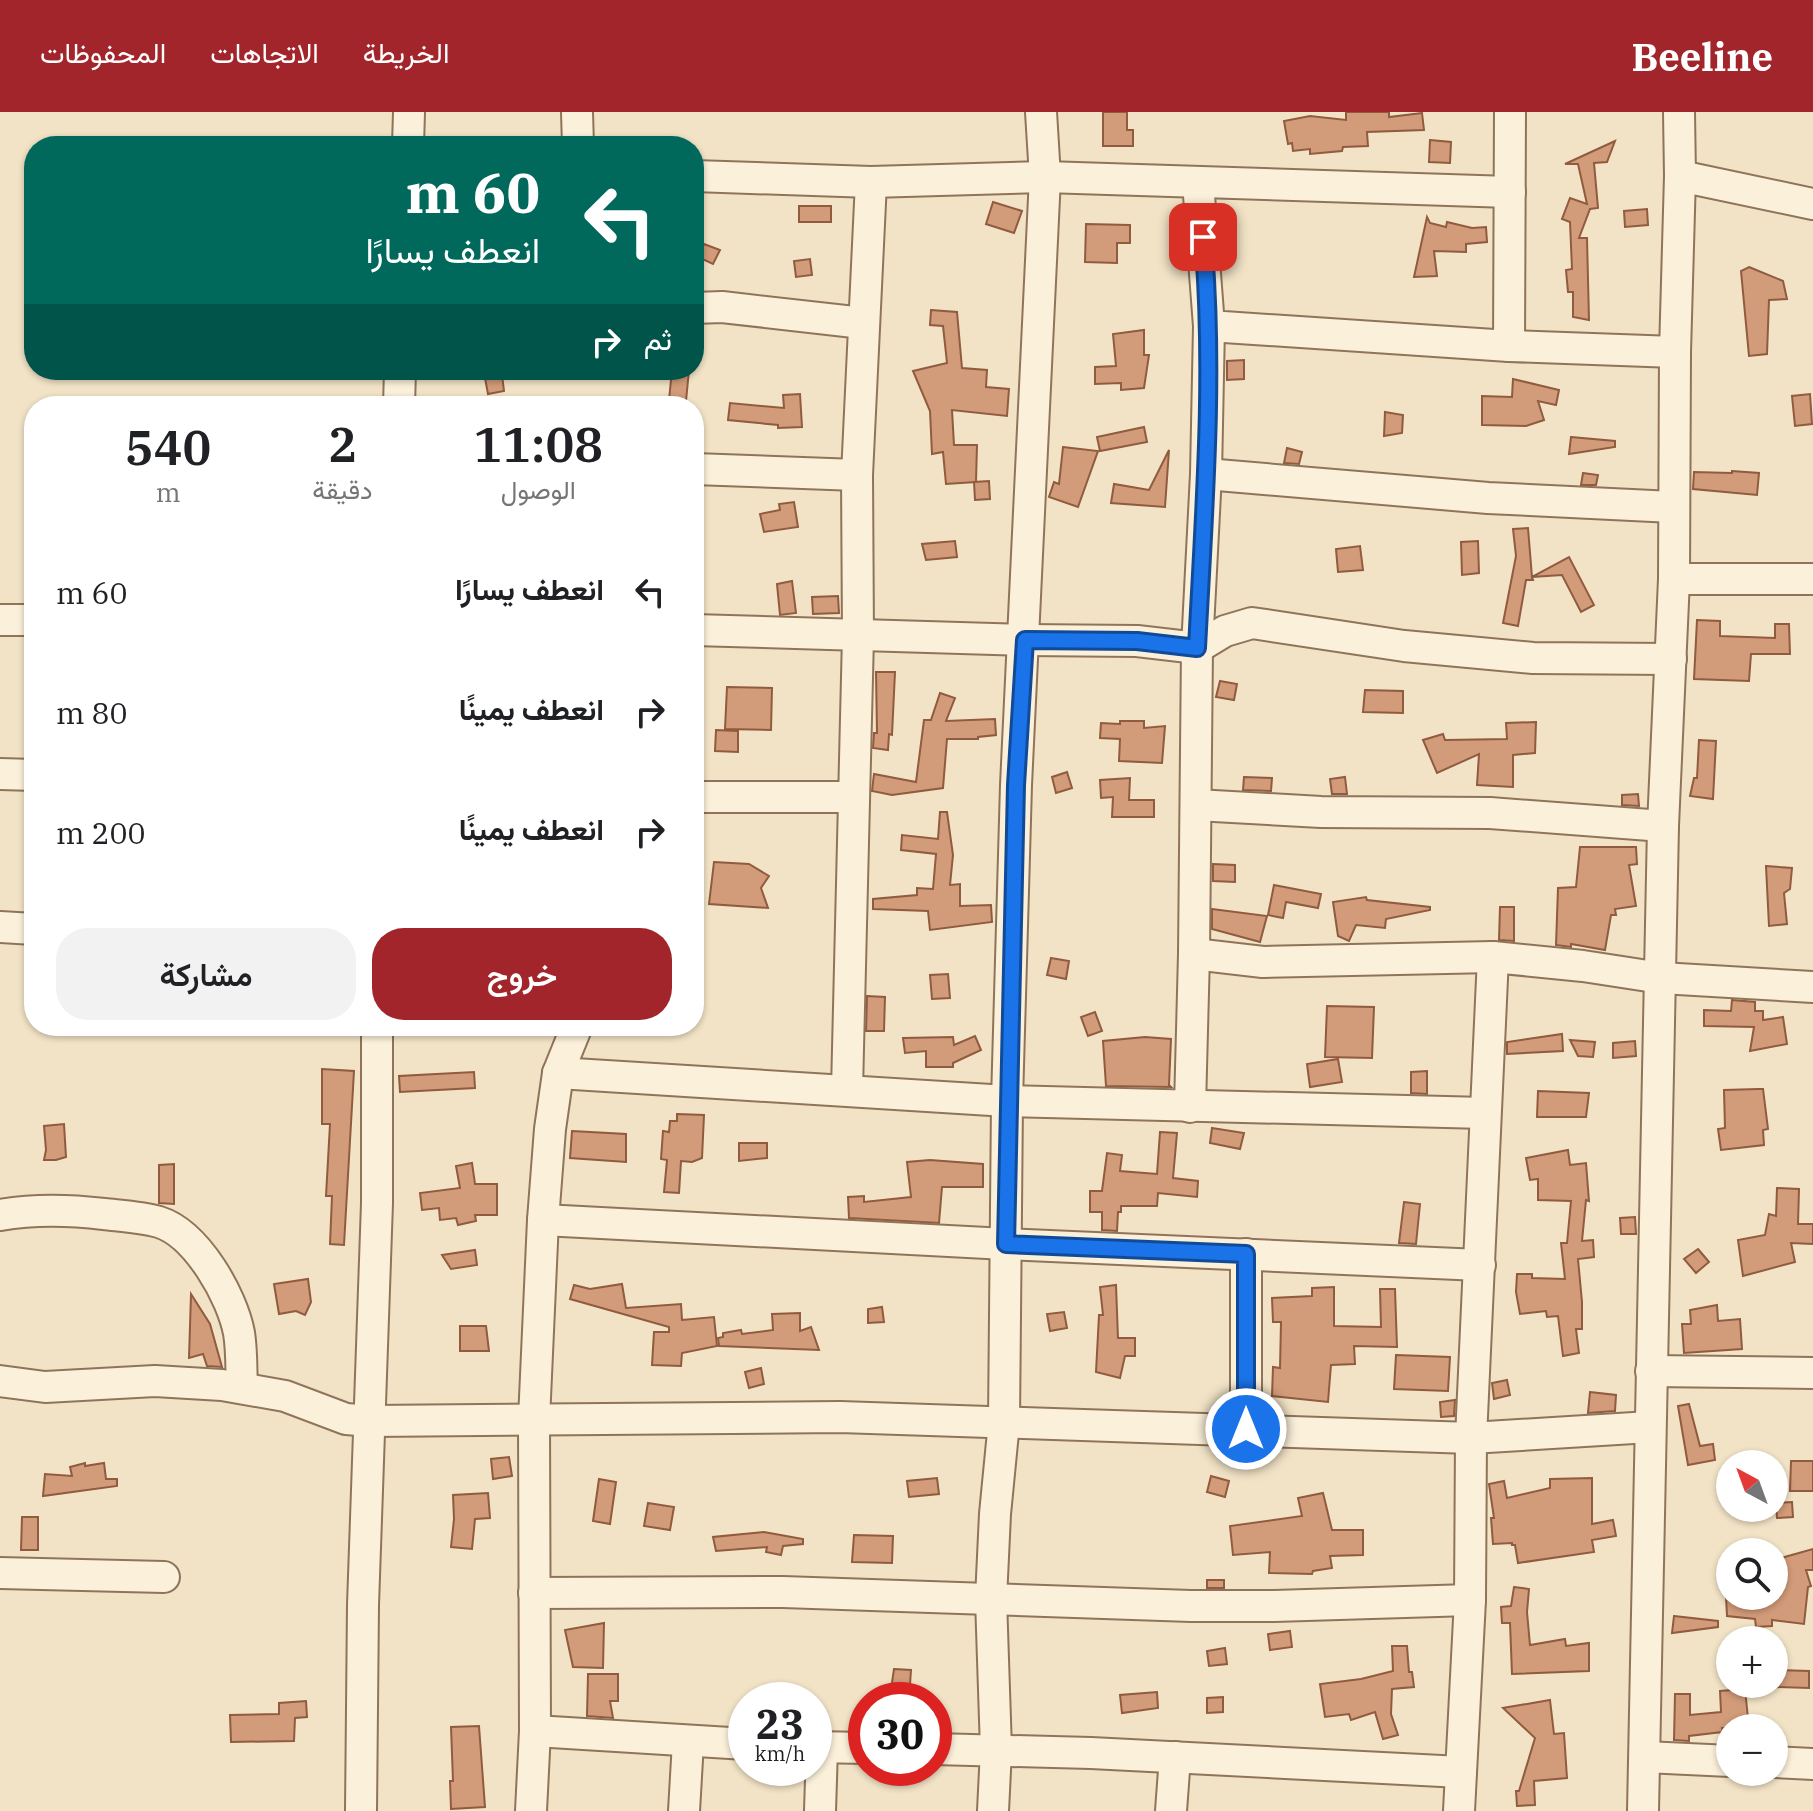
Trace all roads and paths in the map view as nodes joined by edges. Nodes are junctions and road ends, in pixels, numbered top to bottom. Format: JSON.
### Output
{"nodes":[{"id":1,"x":409,"y":112,"type":"edge"},
{"id":2,"x":577,"y":112,"type":"edge"},
{"id":3,"x":1041,"y":112,"type":"edge"},
{"id":4,"x":1510,"y":112,"type":"edge"},
{"id":5,"x":1679,"y":112,"type":"edge"},
{"id":6,"x":408,"y":136,"type":"edge"},
{"id":7,"x":578,"y":136,"type":"edge"},
{"id":8,"x":704,"y":176,"type":"edge"},
{"id":9,"x":1680,"y":176,"type":"junction"},
{"id":10,"x":1045,"y":177,"type":"junction"},
{"id":11,"x":871,"y":182,"type":"junction"},
{"id":12,"x":1198,"y":182,"type":"junction"},
{"id":13,"x":1510,"y":192,"type":"junction"},
{"id":14,"x":1813,"y":204,"type":"edge"},
{"id":15,"x":704,"y":308,"type":"edge"},
{"id":16,"x":863,"y":323,"type":"junction"},
{"id":17,"x":1209,"y":326,"type":"junction"},
{"id":18,"x":1509,"y":346,"type":"junction"},
{"id":19,"x":1675,"y":352,"type":"junction"},
{"id":20,"x":704,"y":469,"type":"edge"},
{"id":21,"x":1206,"y":474,"type":"junction"},
{"id":22,"x":857,"y":475,"type":"junction"},
{"id":23,"x":1673,"y":507,"type":"junction"},
{"id":24,"x":1674,"y":579,"type":"junction"},
{"id":25,"x":1813,"y":579,"type":"edge"},
{"id":26,"x":0,"y":620,"type":"edge"},
{"id":27,"x":24,"y":620,"type":"edge"},
{"id":28,"x":704,"y":630,"type":"edge"},
{"id":29,"x":858,"y":636,"type":"junction"},
{"id":30,"x":1025,"y":640,"type":"junction"},
{"id":31,"x":1197,"y":648,"type":"junction"},
{"id":32,"x":1671,"y":659,"type":"junction"},
{"id":33,"x":0,"y":774,"type":"edge"},
{"id":34,"x":24,"y":775,"type":"edge"},
{"id":35,"x":854,"y":797,"type":"junction"},
{"id":36,"x":704,"y":798,"type":"edge"},
{"id":37,"x":1196,"y":805,"type":"junction"},
{"id":38,"x":1663,"y":826,"type":"junction"},
{"id":39,"x":0,"y":927,"type":"edge"},
{"id":40,"x":24,"y":928,"type":"edge"},
{"id":41,"x":1194,"y":954,"type":"junction"},
{"id":42,"x":1493,"y":957,"type":"junction"},
{"id":43,"x":1661,"y":978,"type":"junction"},
{"id":44,"x":1813,"y":987,"type":"edge"},
{"id":45,"x":377,"y":1036,"type":"edge"},
{"id":46,"x":573,"y":1036,"type":"edge"},
{"id":47,"x":558,"y":1073,"type":"junction"},
{"id":48,"x":847,"y":1090,"type":"junction"},
{"id":49,"x":1007,"y":1101,"type":"junction"},
{"id":50,"x":1190,"y":1107,"type":"junction"},
{"id":51,"x":1485,"y":1113,"type":"junction"},
{"id":52,"x":0,"y":1215,"type":"edge"},
{"id":53,"x":543,"y":1220,"type":"junction"},
{"id":54,"x":1006,"y":1244,"type":"junction"},
{"id":55,"x":1246,"y":1254,"type":"junction"},
{"id":56,"x":1480,"y":1265,"type":"junction"},
{"id":57,"x":1651,"y":1371,"type":"junction"},
{"id":58,"x":1813,"y":1373,"type":"edge"},
{"id":59,"x":0,"y":1381,"type":"edge"},
{"id":60,"x":242,"y":1388,"type":"junction"},
{"id":61,"x":534,"y":1420,"type":"junction"},
{"id":62,"x":371,"y":1421,"type":"junction"},
{"id":63,"x":1004,"y":1422,"type":"junction"},
{"id":64,"x":1650,"y":1427,"type":"junction"},
{"id":65,"x":1246,"y":1429,"type":"junction"},
{"id":66,"x":1471,"y":1438,"type":"junction"},
{"id":67,"x":0,"y":1573,"type":"edge"},
{"id":68,"x":164,"y":1577,"type":"dead end"},
{"id":69,"x":534,"y":1593,"type":"junction"},
{"id":70,"x":991,"y":1599,"type":"junction"},
{"id":71,"x":1470,"y":1600,"type":"junction"},
{"id":72,"x":535,"y":1731,"type":"junction"},
{"id":73,"x":688,"y":1742,"type":"junction"},
{"id":74,"x":728,"y":1743,"type":"edge"},
{"id":75,"x":952,"y":1749,"type":"edge"},
{"id":76,"x":996,"y":1750,"type":"junction"},
{"id":77,"x":1175,"y":1757,"type":"junction"},
{"id":78,"x":1645,"y":1757,"type":"junction"},
{"id":79,"x":1716,"y":1760,"type":"edge"},
{"id":80,"x":1788,"y":1763,"type":"edge"},
{"id":81,"x":1813,"y":1764,"type":"edge"},
{"id":82,"x":1461,"y":1772,"type":"junction"},
{"id":83,"x":819,"y":1786,"type":"edge"},
{"id":84,"x":361,"y":1811,"type":"edge"},
{"id":85,"x":531,"y":1811,"type":"edge"},
{"id":86,"x":684,"y":1811,"type":"edge"},
{"id":87,"x":820,"y":1811,"type":"edge"},
{"id":88,"x":993,"y":1811,"type":"edge"},
{"id":89,"x":1171,"y":1811,"type":"edge"},
{"id":90,"x":1459,"y":1811,"type":"edge"},
{"id":91,"x":1643,"y":1811,"type":"edge"}],
"edges":[{"from":1,"to":6,"type":"street"},
{"from":2,"to":7,"type":"street"},
{"from":3,"to":10,"type":"street"},
{"from":4,"to":13,"type":"street"},
{"from":5,"to":9,"type":"street"},
{"from":8,"to":11,"type":"street"},
{"from":9,"to":14,"type":"street"},
{"from":9,"to":19,"type":"street"},
{"from":10,"to":11,"type":"street"},
{"from":10,"to":12,"type":"street"},
{"from":10,"to":30,"type":"street"},
{"from":11,"to":16,"type":"street"},
{"from":12,"to":13,"type":"street"},
{"from":12,"to":17,"type":"street"},
{"from":13,"to":18,"type":"street"},
{"from":15,"to":16,"type":"street"},
{"from":16,"to":22,"type":"street"},
{"from":17,"to":18,"type":"street"},
{"from":17,"to":21,"type":"street"},
{"from":18,"to":19,"type":"street"},
{"from":19,"to":23,"type":"street"},
{"from":20,"to":22,"type":"street"},
{"from":21,"to":23,"type":"street"},
{"from":21,"to":31,"type":"street"},
{"from":22,"to":29,"type":"street"},
{"from":23,"to":24,"type":"street"},
{"from":24,"to":25,"type":"street"},
{"from":24,"to":32,"type":"street"},
{"from":26,"to":27,"type":"street"},
{"from":28,"to":29,"type":"street"},
{"from":29,"to":30,"type":"street"},
{"from":29,"to":35,"type":"street"},
{"from":30,"to":31,"type":"street"},
{"from":30,"to":49,"type":"street"},
{"from":31,"to":32,"type":"street"},
{"from":31,"to":37,"type":"street"},
{"from":32,"to":38,"type":"street"},
{"from":33,"to":34,"type":"street"},
{"from":35,"to":36,"type":"street"},
{"from":35,"to":48,"type":"street"},
{"from":37,"to":38,"type":"street"},
{"from":37,"to":41,"type":"street"},
{"from":38,"to":43,"type":"street"},
{"from":39,"to":40,"type":"street"},
{"from":41,"to":42,"type":"street"},
{"from":41,"to":50,"type":"street"},
{"from":42,"to":43,"type":"street"},
{"from":42,"to":51,"type":"street"},
{"from":43,"to":44,"type":"street"},
{"from":43,"to":57,"type":"street"},
{"from":45,"to":62,"type":"street"},
{"from":46,"to":47,"type":"street"},
{"from":47,"to":48,"type":"street"},
{"from":47,"to":53,"type":"street"},
{"from":48,"to":49,"type":"street"},
{"from":49,"to":50,"type":"street"},
{"from":49,"to":54,"type":"street"},
{"from":50,"to":51,"type":"street"},
{"from":51,"to":56,"type":"street"},
{"from":52,"to":60,"type":"street"},
{"from":53,"to":54,"type":"street"},
{"from":53,"to":61,"type":"street"},
{"from":54,"to":55,"type":"street"},
{"from":54,"to":63,"type":"street"},
{"from":55,"to":56,"type":"street"},
{"from":55,"to":65,"type":"street"},
{"from":56,"to":66,"type":"street"},
{"from":57,"to":58,"type":"street"},
{"from":57,"to":64,"type":"street"},
{"from":59,"to":60,"type":"street"},
{"from":60,"to":62,"type":"street"},
{"from":61,"to":62,"type":"street"},
{"from":61,"to":63,"type":"street"},
{"from":61,"to":69,"type":"street"},
{"from":62,"to":84,"type":"street"},
{"from":63,"to":65,"type":"street"},
{"from":63,"to":70,"type":"street"},
{"from":64,"to":66,"type":"street"},
{"from":64,"to":78,"type":"street"},
{"from":65,"to":66,"type":"street"},
{"from":66,"to":71,"type":"street"},
{"from":67,"to":68,"type":"street"},
{"from":69,"to":70,"type":"street"},
{"from":69,"to":72,"type":"street"},
{"from":70,"to":71,"type":"street"},
{"from":70,"to":76,"type":"street"},
{"from":71,"to":82,"type":"street"},
{"from":72,"to":73,"type":"street"},
{"from":72,"to":85,"type":"street"},
{"from":73,"to":74,"type":"street"},
{"from":73,"to":86,"type":"street"},
{"from":75,"to":76,"type":"street"},
{"from":76,"to":77,"type":"street"},
{"from":76,"to":88,"type":"street"},
{"from":77,"to":82,"type":"street"},
{"from":77,"to":89,"type":"street"},
{"from":78,"to":79,"type":"street"},
{"from":78,"to":91,"type":"street"},
{"from":80,"to":81,"type":"street"},
{"from":82,"to":90,"type":"street"},
{"from":83,"to":87,"type":"street"}]}
